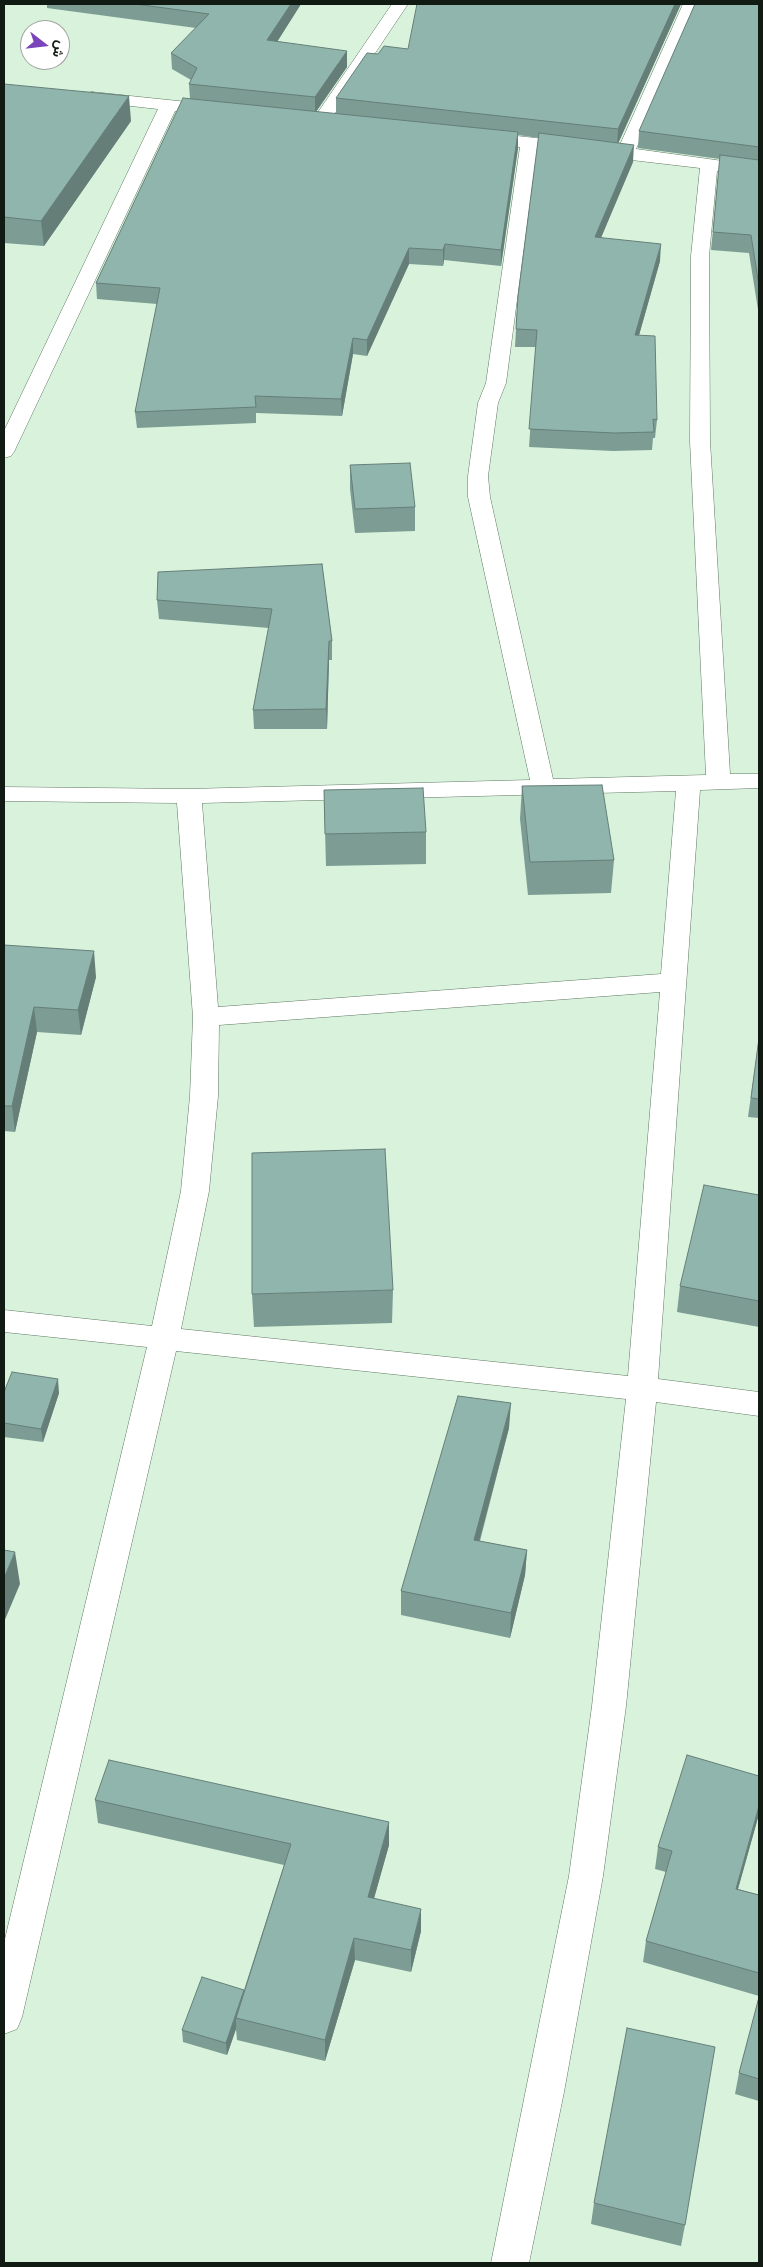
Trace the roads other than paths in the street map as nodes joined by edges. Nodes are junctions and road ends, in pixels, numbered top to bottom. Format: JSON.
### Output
{"nodes":[{"id":1,"x":400,"y":4,"type":"edge"},
{"id":2,"x":691,"y":4,"type":"edge"},
{"id":3,"x":72,"y":95,"type":"edge"},
{"id":4,"x":169,"y":105,"type":"junction"},
{"id":5,"x":235,"y":112,"type":"edge"},
{"id":6,"x":302,"y":119,"type":"edge"},
{"id":7,"x":320,"y":121,"type":"junction"},
{"id":8,"x":340,"y":123,"type":"edge"},
{"id":9,"x":460,"y":135,"type":"edge"},
{"id":10,"x":529,"y":142,"type":"junction"},
{"id":11,"x":626,"y":153,"type":"junction"},
{"id":12,"x":709,"y":165,"type":"junction"},
{"id":13,"x":759,"y":171,"type":"edge"},
{"id":14,"x":4,"y":452,"type":"edge"},
{"id":15,"x":759,"y":781,"type":"edge"},
{"id":16,"x":703,"y":783,"type":"junction"},
{"id":17,"x":543,"y":786,"type":"junction"},
{"id":18,"x":4,"y":794,"type":"edge"},
{"id":19,"x":189,"y":796,"type":"junction"},
{"id":20,"x":673,"y":982,"type":"junction"},
{"id":21,"x":206,"y":1017,"type":"junction"},
{"id":22,"x":4,"y":1321,"type":"edge"},
{"id":23,"x":164,"y":1339,"type":"junction"},
{"id":24,"x":642,"y":1389,"type":"junction"},
{"id":25,"x":759,"y":1404,"type":"edge"},
{"id":26,"x":4,"y":2017,"type":"edge"},
{"id":27,"x":510,"y":2263,"type":"edge"}],
"edges":[{"from":1,"to":7,"type":"street"},
{"from":2,"to":11,"type":"street"},
{"from":3,"to":4,"type":"street"},
{"from":4,"to":5,"type":"street"},
{"from":4,"to":14,"type":"street"},
{"from":6,"to":7,"type":"street"},
{"from":7,"to":8,"type":"street"},
{"from":9,"to":10,"type":"street"},
{"from":10,"to":11,"type":"street"},
{"from":10,"to":17,"type":"street"},
{"from":11,"to":12,"type":"street"},
{"from":12,"to":13,"type":"street"},
{"from":12,"to":16,"type":"street"},
{"from":15,"to":16,"type":"street"},
{"from":16,"to":17,"type":"street"},
{"from":16,"to":20,"type":"street"},
{"from":17,"to":19,"type":"street"},
{"from":18,"to":19,"type":"street"},
{"from":19,"to":21,"type":"street"},
{"from":20,"to":21,"type":"street"},
{"from":20,"to":24,"type":"street"},
{"from":21,"to":23,"type":"street"},
{"from":22,"to":23,"type":"street"},
{"from":23,"to":24,"type":"street"},
{"from":23,"to":26,"type":"street"},
{"from":24,"to":25,"type":"street"},
{"from":24,"to":27,"type":"street"}]}
